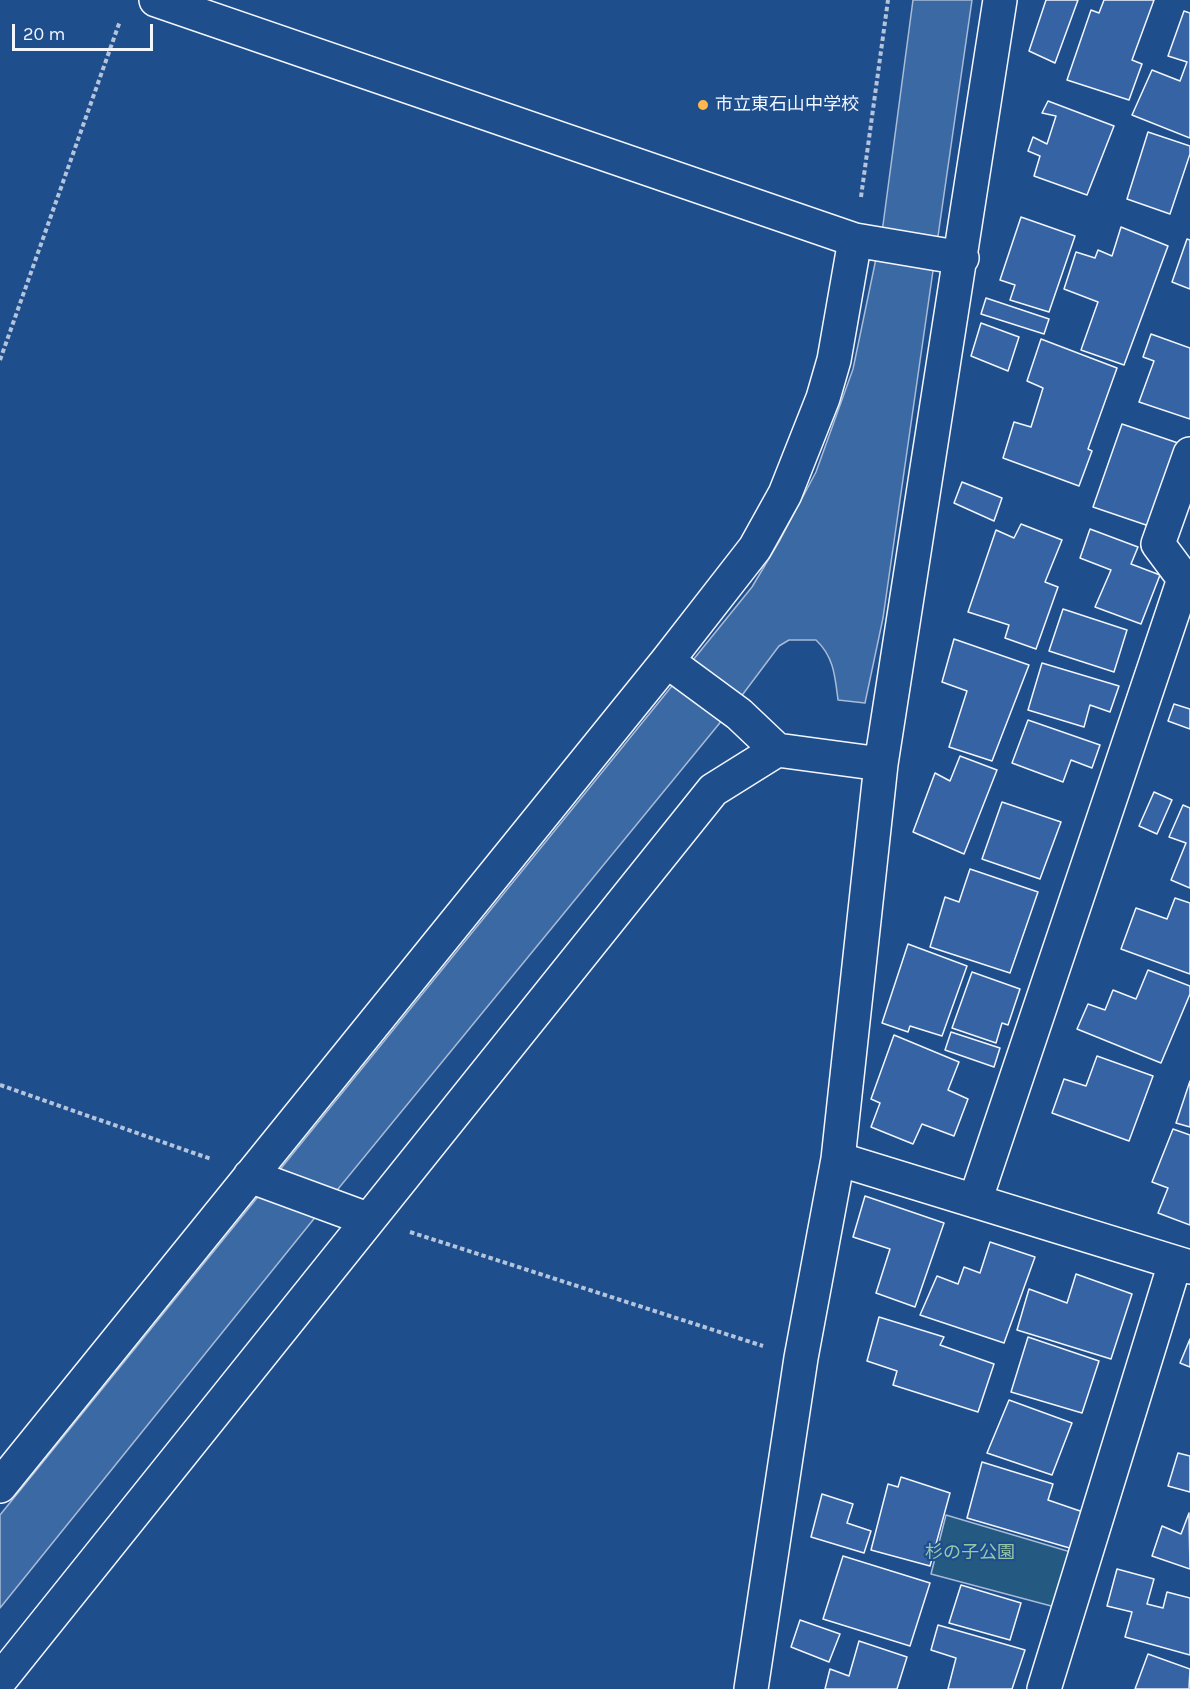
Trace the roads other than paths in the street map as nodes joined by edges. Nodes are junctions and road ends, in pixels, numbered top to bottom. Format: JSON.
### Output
{"nodes":[{"id":1,"x":156,"y":0,"type":"edge"},
{"id":2,"x":1000,"y":0,"type":"edge"},
{"id":3,"x":865,"y":242,"type":"junction"},
{"id":4,"x":952,"y":256,"type":"junction"},
{"id":5,"x":1190,"y":454,"type":"edge"},
{"id":6,"x":674,"y":666,"type":"junction"},
{"id":7,"x":777,"y":750,"type":"junction"},
{"id":8,"x":881,"y":764,"type":"junction"},
{"id":9,"x":838,"y":1159,"type":"junction"},
{"id":10,"x":258,"y":1179,"type":"junction"},
{"id":11,"x":975,"y":1201,"type":"junction"},
{"id":12,"x":354,"y":1214,"type":"junction"},
{"id":13,"x":1182,"y":1265,"type":"edge"},
{"id":14,"x":0,"y":1486,"type":"edge"},
{"id":15,"x":0,"y":1680,"type":"edge"},
{"id":16,"x":751,"y":1689,"type":"edge"},
{"id":17,"x":1044,"y":1689,"type":"edge"}],
"edges":[{"from":1,"to":3,"type":"street"},
{"from":2,"to":4,"type":"street"},
{"from":3,"to":4,"type":"street"},
{"from":3,"to":6,"type":"street"},
{"from":4,"to":8,"type":"street"},
{"from":5,"to":11,"type":"street"},
{"from":6,"to":7,"type":"street"},
{"from":6,"to":10,"type":"street"},
{"from":7,"to":8,"type":"street"},
{"from":7,"to":12,"type":"street"},
{"from":8,"to":9,"type":"street"},
{"from":9,"to":11,"type":"street"},
{"from":9,"to":16,"type":"street"},
{"from":10,"to":12,"type":"street"},
{"from":10,"to":14,"type":"street"},
{"from":11,"to":13,"type":"street"},
{"from":12,"to":15,"type":"street"},
{"from":13,"to":17,"type":"street"}]}
